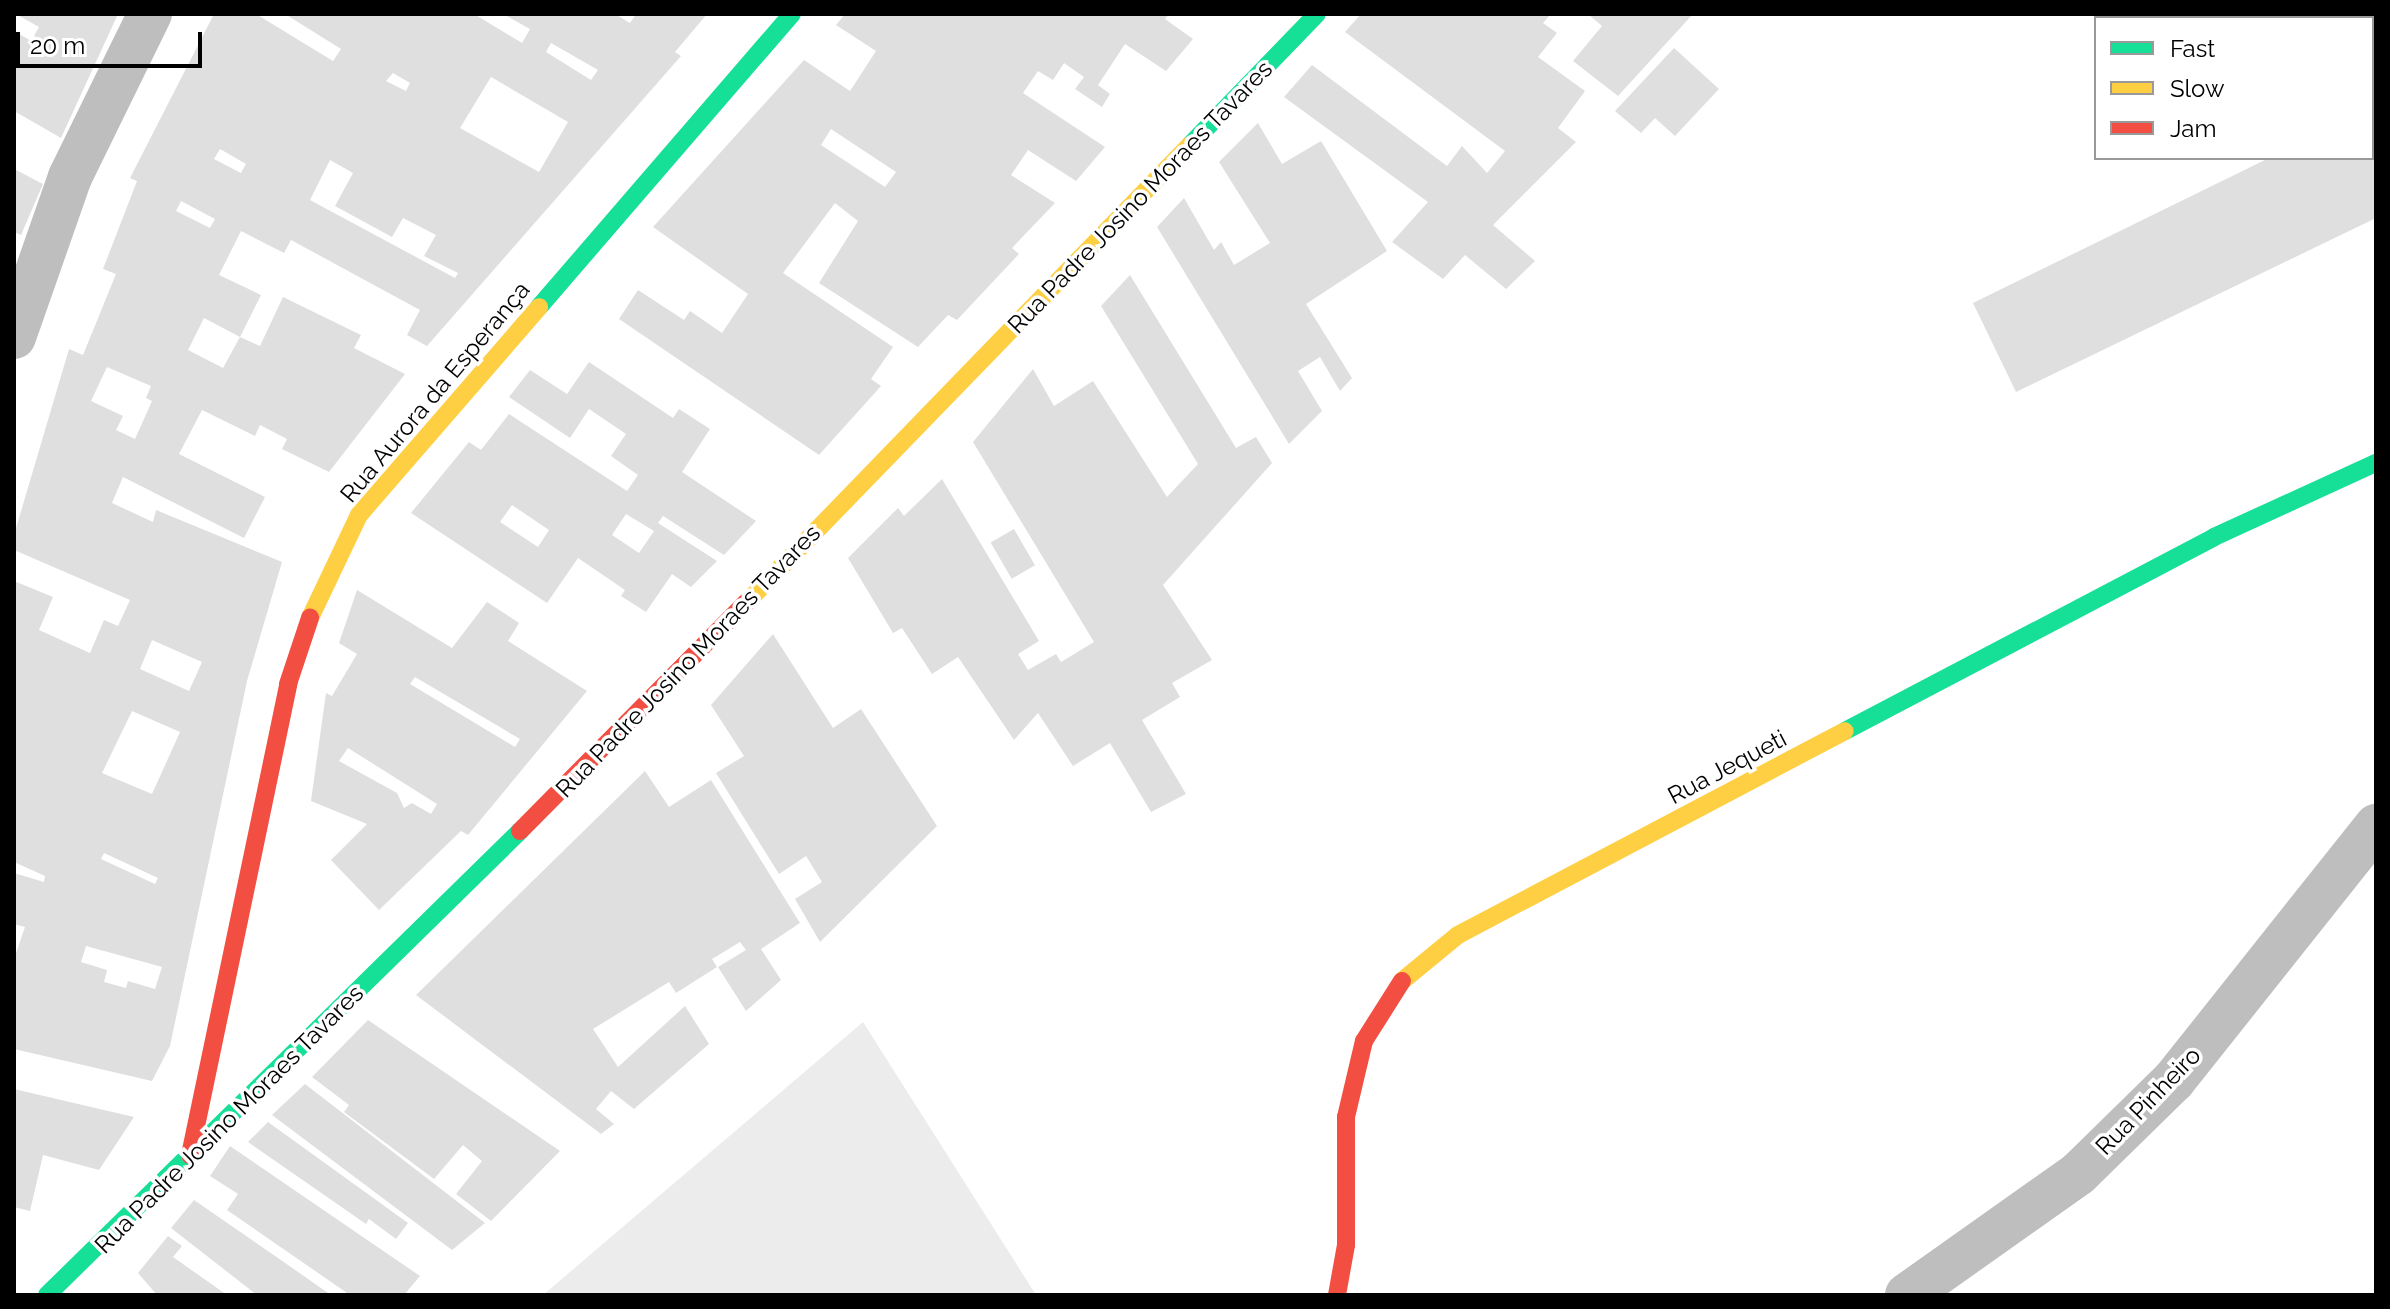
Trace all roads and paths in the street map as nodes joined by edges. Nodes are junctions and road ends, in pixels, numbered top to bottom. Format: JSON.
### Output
{"nodes":[{"id":1,"x":150,"y":14,"type":"edge"},
{"id":2,"x":792,"y":14,"type":"edge"},
{"id":3,"x":1317,"y":14,"type":"edge"},
{"id":4,"x":14,"y":337,"type":"edge"},
{"id":5,"x":2376,"y":463,"type":"edge"},
{"id":6,"x":2376,"y":826,"type":"edge"},
{"id":7,"x":190,"y":1155,"type":"junction"},
{"id":8,"x":47,"y":1295,"type":"edge"},
{"id":9,"x":1337,"y":1295,"type":"edge"},
{"id":10,"x":1907,"y":1295,"type":"edge"}],
"edges":[{"from":1,"to":4,"type":"street"},
{"from":2,"to":7,"type":"street","name":"Rua Aurora da Esperança"},
{"from":3,"to":7,"type":"street","name":"Rua Padre Josino Moraes Tavares"},
{"from":5,"to":9,"type":"street","name":"Rua Jequeti"},
{"from":6,"to":10,"type":"street","name":"Rua Pinheiro"},
{"from":7,"to":8,"type":"street","name":"Rua Padre Josino Moraes Tavares"}]}
